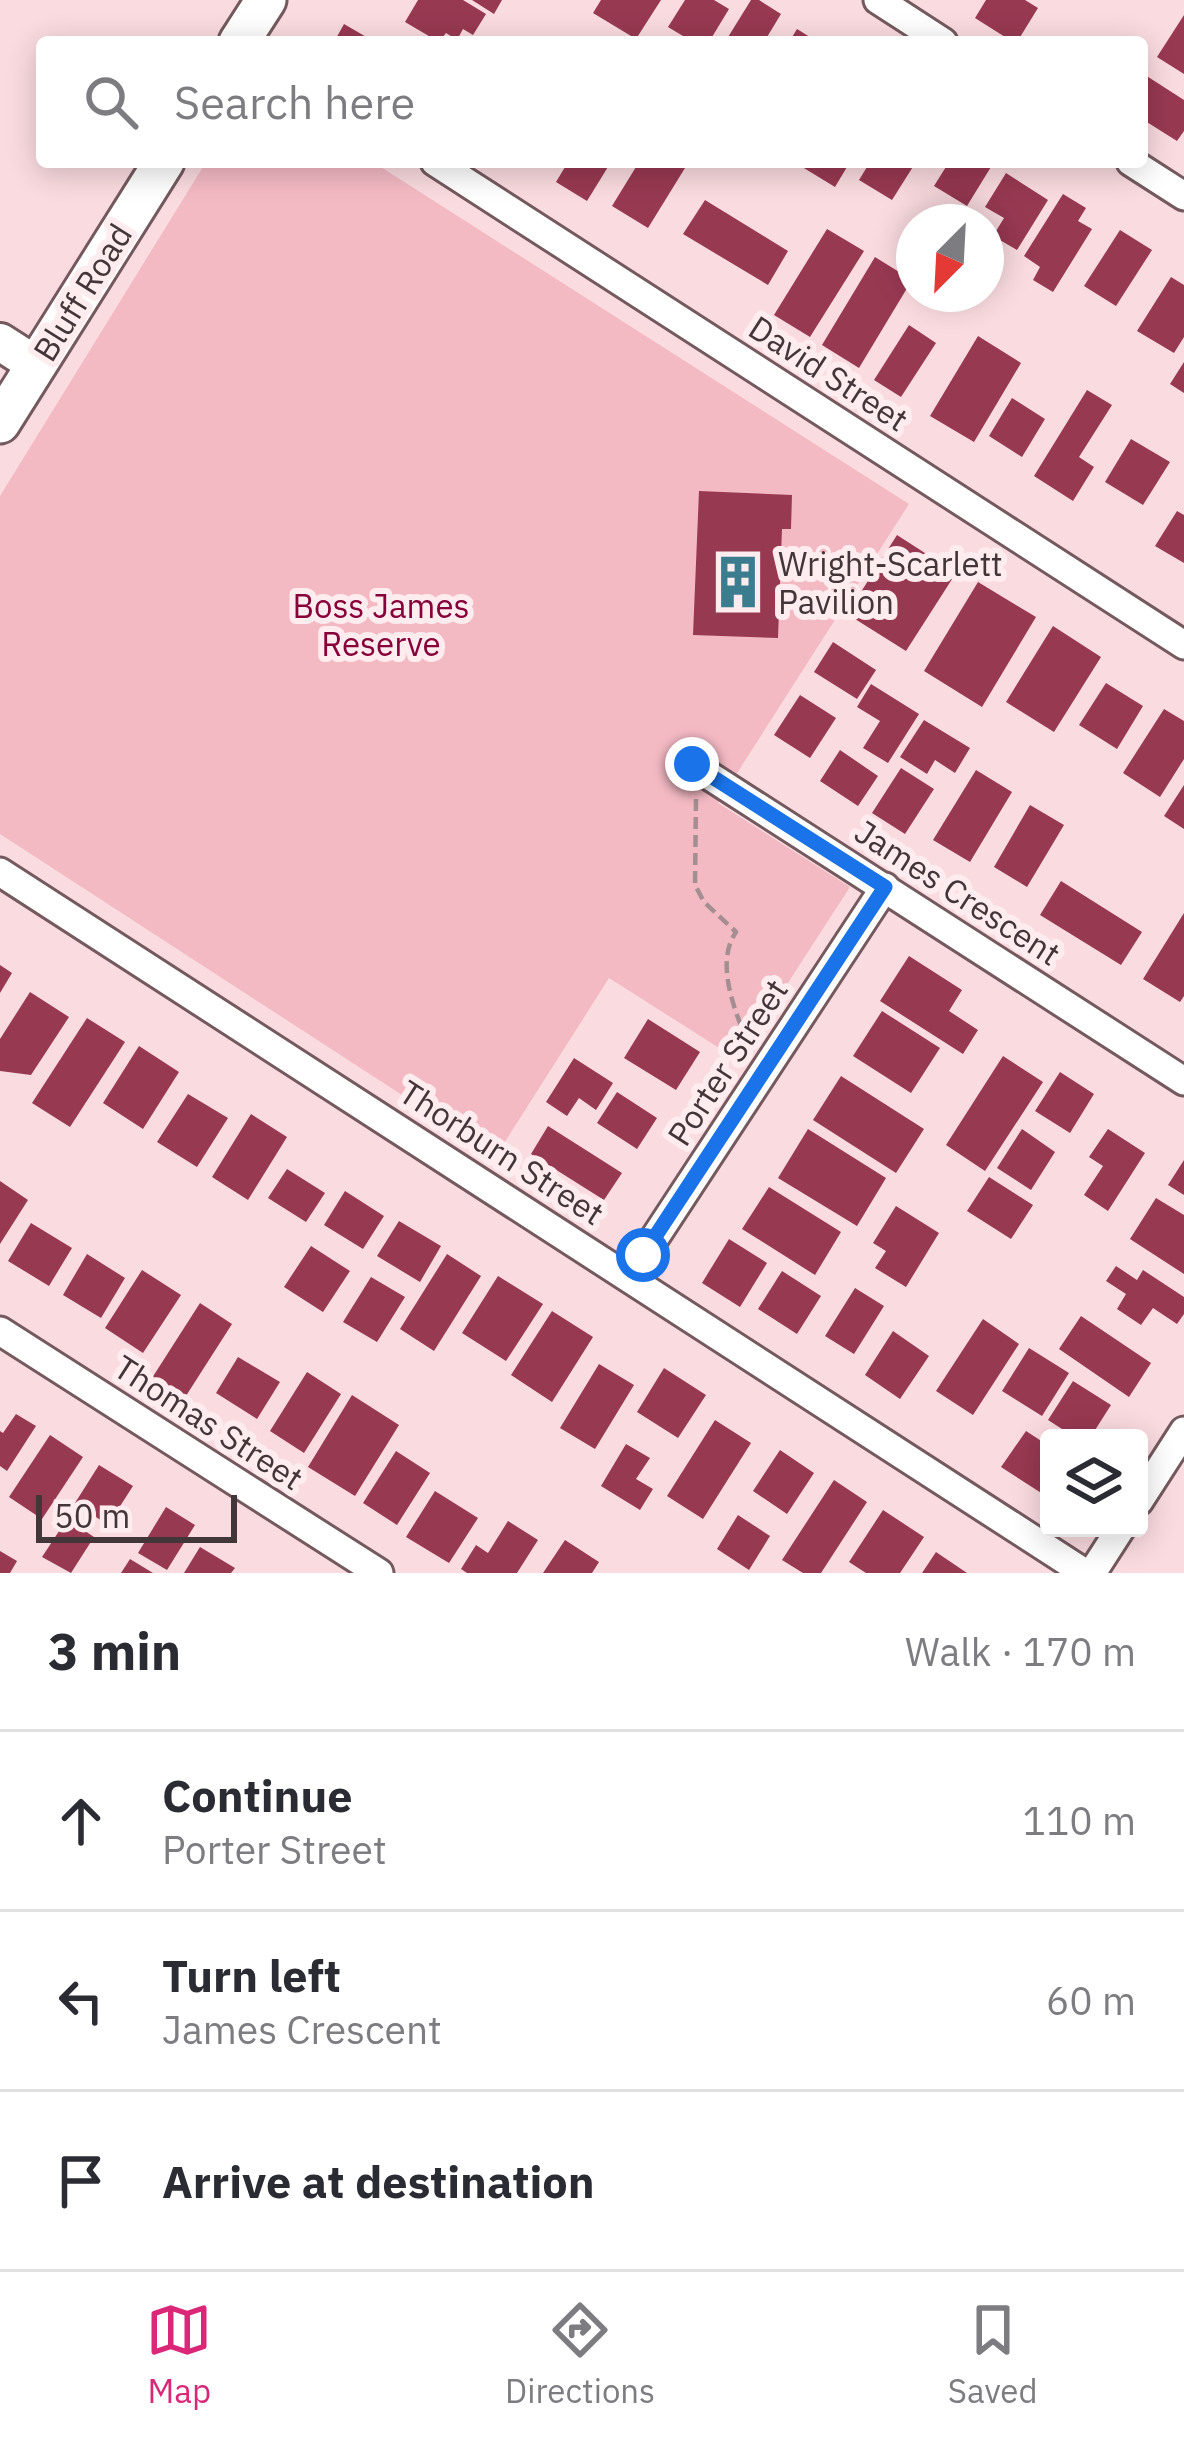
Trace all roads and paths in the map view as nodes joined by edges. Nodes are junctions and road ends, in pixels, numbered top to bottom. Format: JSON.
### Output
{"nodes":[{"id":1,"x":266,"y":0,"type":"edge"},
{"id":2,"x":890,"y":3,"type":"edge"},
{"id":3,"x":245,"y":36,"type":"edge"},
{"id":4,"x":935,"y":36,"type":"edge"},
{"id":5,"x":160,"y":168,"type":"edge"},
{"id":6,"x":444,"y":168,"type":"edge"},
{"id":7,"x":1140,"y":168,"type":"edge"},
{"id":8,"x":1184,"y":196,"type":"edge"},
{"id":9,"x":0,"y":342,"type":"edge"},
{"id":10,"x":36,"y":365,"type":"junction"},
{"id":11,"x":0,"y":423,"type":"edge"},
{"id":12,"x":1184,"y":645,"type":"edge"},
{"id":13,"x":692,"y":764,"type":"joint"},
{"id":14,"x":0,"y":872,"type":"edge"},
{"id":15,"x":885,"y":887,"type":"junction"},
{"id":16,"x":749,"y":1046,"type":"dead end"},
{"id":17,"x":1184,"y":1081,"type":"edge"},
{"id":18,"x":628,"y":1277,"type":"junction"},
{"id":19,"x":0,"y":1331,"type":"edge"},
{"id":20,"x":1184,"y":1432,"type":"edge"},
{"id":21,"x":1148,"y":1487,"type":"edge"},
{"id":22,"x":1114,"y":1537,"type":"edge"},
{"id":23,"x":379,"y":1573,"type":"edge"},
{"id":24,"x":1088,"y":1573,"type":"edge"}],
"edges":[{"from":1,"to":3,"type":"main road"},
{"from":2,"to":4,"type":"street"},
{"from":5,"to":10,"type":"main road","name":"Bluff Road"},
{"from":6,"to":12,"type":"street","name":"David Street"},
{"from":7,"to":8,"type":"street"},
{"from":9,"to":10,"type":"street"},
{"from":10,"to":11,"type":"main road","name":"Bluff Road"},
{"from":13,"to":15,"type":"street","name":"James Crescent"},
{"from":13,"to":16,"type":"path"},
{"from":14,"to":18,"type":"street","name":"Thorburn Street"},
{"from":15,"to":17,"type":"street","name":"James Crescent"},
{"from":15,"to":18,"type":"street","name":"Porter Street"},
{"from":18,"to":24,"type":"street","name":"Thorburn Street"},
{"from":19,"to":23,"type":"street","name":"Thomas Street"},
{"from":20,"to":21,"type":"street"},
{"from":22,"to":24,"type":"street"}]}
